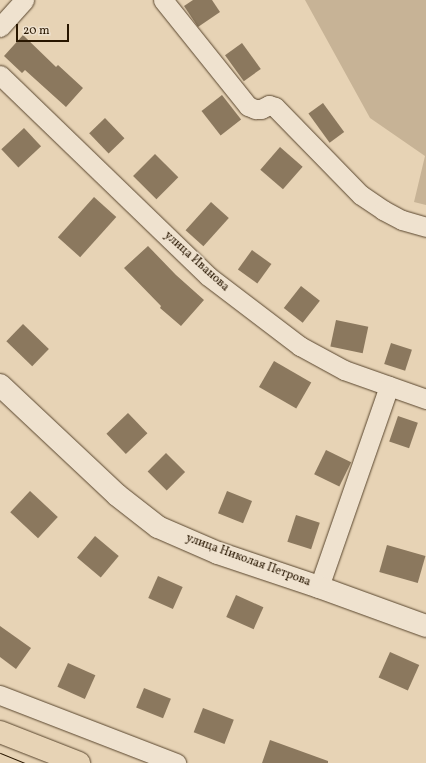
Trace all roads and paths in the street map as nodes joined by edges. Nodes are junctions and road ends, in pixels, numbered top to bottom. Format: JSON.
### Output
{"nodes":[{"id":1,"x":24,"y":0,"type":"edge"},
{"id":2,"x":163,"y":0,"type":"edge"},
{"id":3,"x":0,"y":27,"type":"edge"},
{"id":4,"x":0,"y":75,"type":"edge"},
{"id":5,"x":426,"y":227,"type":"edge"},
{"id":6,"x":0,"y":385,"type":"edge"},
{"id":7,"x":389,"y":386,"type":"junction"},
{"id":8,"x":426,"y":399,"type":"edge"},
{"id":9,"x":320,"y":587,"type":"junction"},
{"id":10,"x":426,"y":626,"type":"edge"},
{"id":11,"x":0,"y":695,"type":"edge"},
{"id":12,"x":0,"y":732,"type":"edge"},
{"id":13,"x":79,"y":763,"type":"edge"},
{"id":14,"x":176,"y":763,"type":"edge"}],
"edges":[{"from":1,"to":3,"type":"street"},
{"from":2,"to":5,"type":"street"},
{"from":4,"to":7,"type":"street","name":"улица Иванова"},
{"from":6,"to":9,"type":"main road","name":"улица Николая Петрова"},
{"from":7,"to":8,"type":"street","name":"улица Иванова"},
{"from":7,"to":9,"type":"street"},
{"from":9,"to":10,"type":"main road","name":"улица Николая Петрова"},
{"from":11,"to":14,"type":"street"},
{"from":12,"to":13,"type":"main road"}]}
